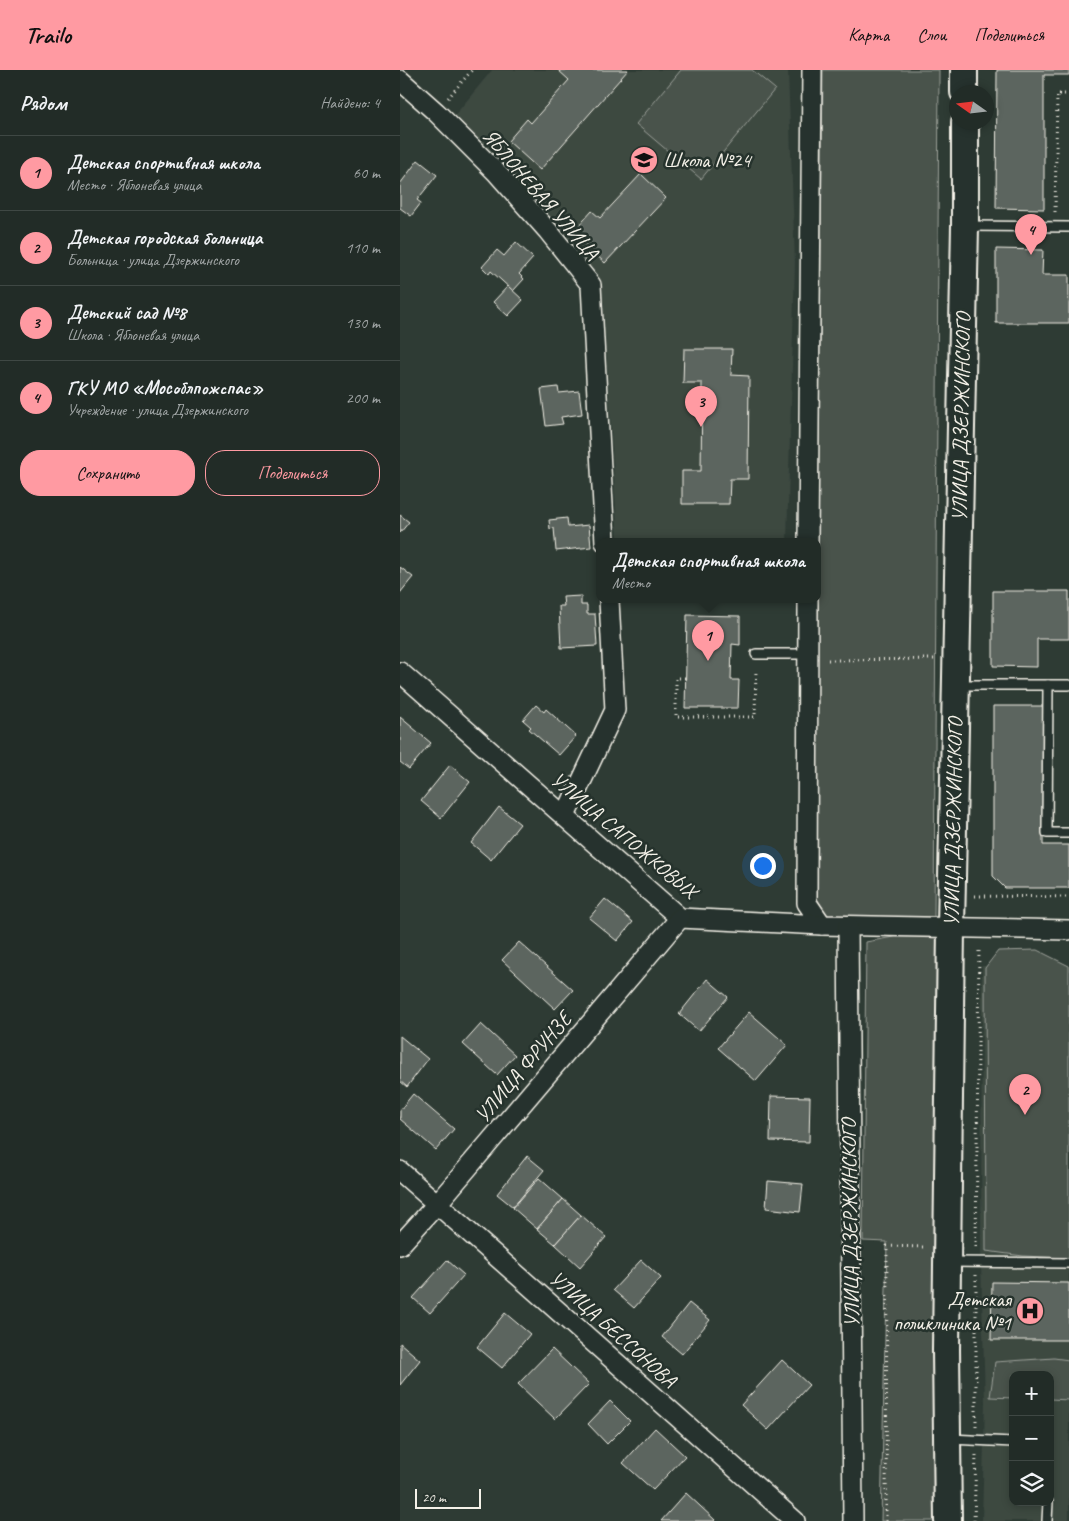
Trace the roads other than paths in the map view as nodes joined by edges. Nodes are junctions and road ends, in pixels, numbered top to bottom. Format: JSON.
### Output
{"nodes":[{"id":1,"x":812,"y":70,"type":"edge"},
{"id":2,"x":964,"y":70,"type":"edge"},
{"id":3,"x":400,"y":80,"type":"edge"},
{"id":4,"x":964,"y":85,"type":"edge"},
{"id":5,"x":964,"y":130,"type":"edge"},
{"id":6,"x":965,"y":226,"type":"junction"},
{"id":7,"x":1069,"y":227,"type":"edge"},
{"id":8,"x":606,"y":538,"type":"edge"},
{"id":9,"x":808,"y":538,"type":"edge"},
{"id":10,"x":609,"y":603,"type":"edge"},
{"id":11,"x":808,"y":603,"type":"edge"},
{"id":12,"x":756,"y":654,"type":"road end"},
{"id":13,"x":807,"y":657,"type":"junction"},
{"id":14,"x":400,"y":672,"type":"edge"},
{"id":15,"x":957,"y":685,"type":"junction"},
{"id":16,"x":1048,"y":685,"type":"junction"},
{"id":17,"x":1069,"y":685,"type":"edge"},
{"id":18,"x":565,"y":816,"type":"junction"},
{"id":19,"x":1069,"y":833,"type":"edge"},
{"id":20,"x":680,"y":918,"type":"junction"},
{"id":21,"x":822,"y":925,"type":"junction"},
{"id":22,"x":848,"y":926,"type":"junction"},
{"id":23,"x":951,"y":928,"type":"junction"},
{"id":24,"x":1069,"y":930,"type":"edge"},
{"id":25,"x":400,"y":1171,"type":"edge"},
{"id":26,"x":437,"y":1204,"type":"junction"},
{"id":27,"x":400,"y":1245,"type":"edge"},
{"id":28,"x":939,"y":1255,"type":"junction"},
{"id":29,"x":1069,"y":1263,"type":"edge"},
{"id":30,"x":947,"y":1439,"type":"junction"},
{"id":31,"x":1009,"y":1442,"type":"edge"},
{"id":32,"x":1048,"y":1506,"type":"edge"},
{"id":33,"x":795,"y":1521,"type":"edge"},
{"id":34,"x":853,"y":1521,"type":"edge"},
{"id":35,"x":948,"y":1521,"type":"edge"},
{"id":36,"x":1047,"y":1521,"type":"edge"}],
"edges":[{"from":1,"to":9,"type":"street"},
{"from":2,"to":4,"type":"street"},
{"from":3,"to":8,"type":"street","name":"ЯБЛОНЕВАЯ УЛИЦА"},
{"from":5,"to":6,"type":"street","name":"УЛИЦА ДЗЕРЖИНСКОГО"},
{"from":6,"to":7,"type":"lane"},
{"from":6,"to":15,"type":"street","name":"УЛИЦА ДЗЕРЖИНСКОГО"},
{"from":10,"to":18,"type":"street"},
{"from":11,"to":13,"type":"street"},
{"from":12,"to":13,"type":"lane"},
{"from":13,"to":21,"type":"street"},
{"from":14,"to":18,"type":"street","name":"УЛИЦА САПОЖКОВЫХ"},
{"from":15,"to":16,"type":"lane"},
{"from":15,"to":23,"type":"street","name":"УЛИЦА ДЗЕРЖИНСКОГО"},
{"from":16,"to":17,"type":"lane"},
{"from":16,"to":19,"type":"lane"},
{"from":18,"to":20,"type":"street","name":"УЛИЦА САПОЖКОВЫХ"},
{"from":20,"to":21,"type":"street","name":"УЛИЦА САПОЖКОВЫХ"},
{"from":20,"to":26,"type":"street","name":"УЛИЦА ФРУНЗЕ"},
{"from":21,"to":22,"type":"street","name":"УЛИЦА САПОЖКОВЫХ"},
{"from":22,"to":23,"type":"street","name":"УЛИЦА САПОЖКОВЫХ"},
{"from":22,"to":34,"type":"street","name":"УЛИЦА ДЗЕРЖИНСКОГО"},
{"from":23,"to":24,"type":"street","name":"УЛИЦА САПОЖКОВЫХ"},
{"from":23,"to":28,"type":"street","name":"УЛИЦА ДЗЕРЖИНСКОГО"},
{"from":25,"to":26,"type":"street","name":"УЛИЦА БЕССОНОВА"},
{"from":26,"to":27,"type":"street","name":"УЛИЦА ФРУНЗЕ"},
{"from":26,"to":33,"type":"street","name":"УЛИЦА БЕССОНОВА"},
{"from":28,"to":29,"type":"lane"},
{"from":28,"to":30,"type":"street","name":"УЛИЦА ДЗЕРЖИНСКОГО"},
{"from":30,"to":31,"type":"lane"},
{"from":30,"to":35,"type":"street","name":"УЛИЦА ДЗЕРЖИНСКОГО"},
{"from":32,"to":36,"type":"lane"}]}
